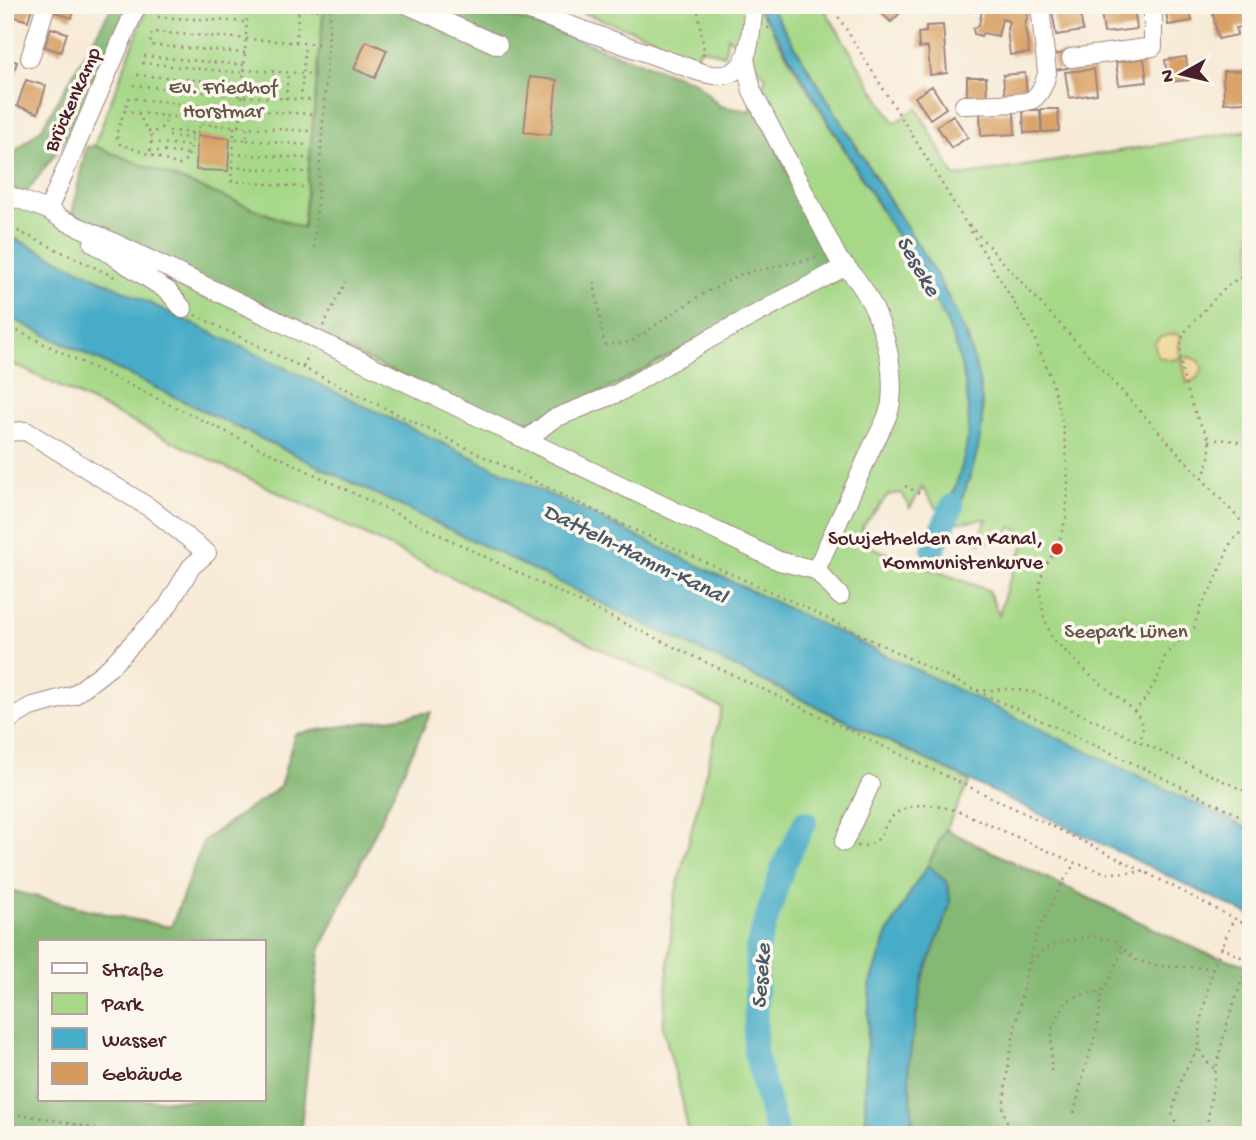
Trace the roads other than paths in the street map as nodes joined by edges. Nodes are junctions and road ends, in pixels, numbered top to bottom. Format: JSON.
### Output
{"nodes":[{"id":1,"x":46,"y":5,"type":"edge"},
{"id":2,"x":137,"y":5,"type":"edge"},
{"id":3,"x":408,"y":5,"type":"edge"},
{"id":4,"x":513,"y":5,"type":"edge"},
{"id":5,"x":754,"y":5,"type":"edge"},
{"id":6,"x":1040,"y":5,"type":"edge"},
{"id":7,"x":1153,"y":5,"type":"edge"},
{"id":8,"x":498,"y":45,"type":"dead end"},
{"id":9,"x":30,"y":58,"type":"dead end"},
{"id":10,"x":745,"y":58,"type":"junction"},
{"id":11,"x":1071,"y":58,"type":"dead end"},
{"id":12,"x":964,"y":105,"type":"dead end"},
{"id":13,"x":5,"y":194,"type":"edge"},
{"id":14,"x":55,"y":215,"type":"junction"},
{"id":15,"x":841,"y":260,"type":"junction"},
{"id":16,"x":183,"y":309,"type":"dead end"},
{"id":17,"x":5,"y":432,"type":"edge"},
{"id":18,"x":526,"y":440,"type":"junction"},
{"id":19,"x":816,"y":570,"type":"junction"},
{"id":20,"x":836,"y":603,"type":"road end"},
{"id":21,"x":5,"y":722,"type":"edge"},
{"id":22,"x":870,"y":785,"type":"dead end"},
{"id":23,"x":844,"y":842,"type":"road end"}],
"edges":[{"from":1,"to":9,"type":"street"},
{"from":2,"to":14,"type":"street","name":"Brückenkamp"},
{"from":3,"to":8,"type":"street"},
{"from":4,"to":10,"type":"street"},
{"from":5,"to":10,"type":"street"},
{"from":6,"to":12,"type":"street"},
{"from":7,"to":11,"type":"street"},
{"from":10,"to":15,"type":"street"},
{"from":13,"to":14,"type":"street"},
{"from":14,"to":16,"type":"street"},
{"from":14,"to":18,"type":"street"},
{"from":15,"to":18,"type":"street"},
{"from":15,"to":19,"type":"street"},
{"from":17,"to":21,"type":"street"},
{"from":18,"to":19,"type":"street"},
{"from":19,"to":20,"type":"street"},
{"from":22,"to":23,"type":"street"}]}
